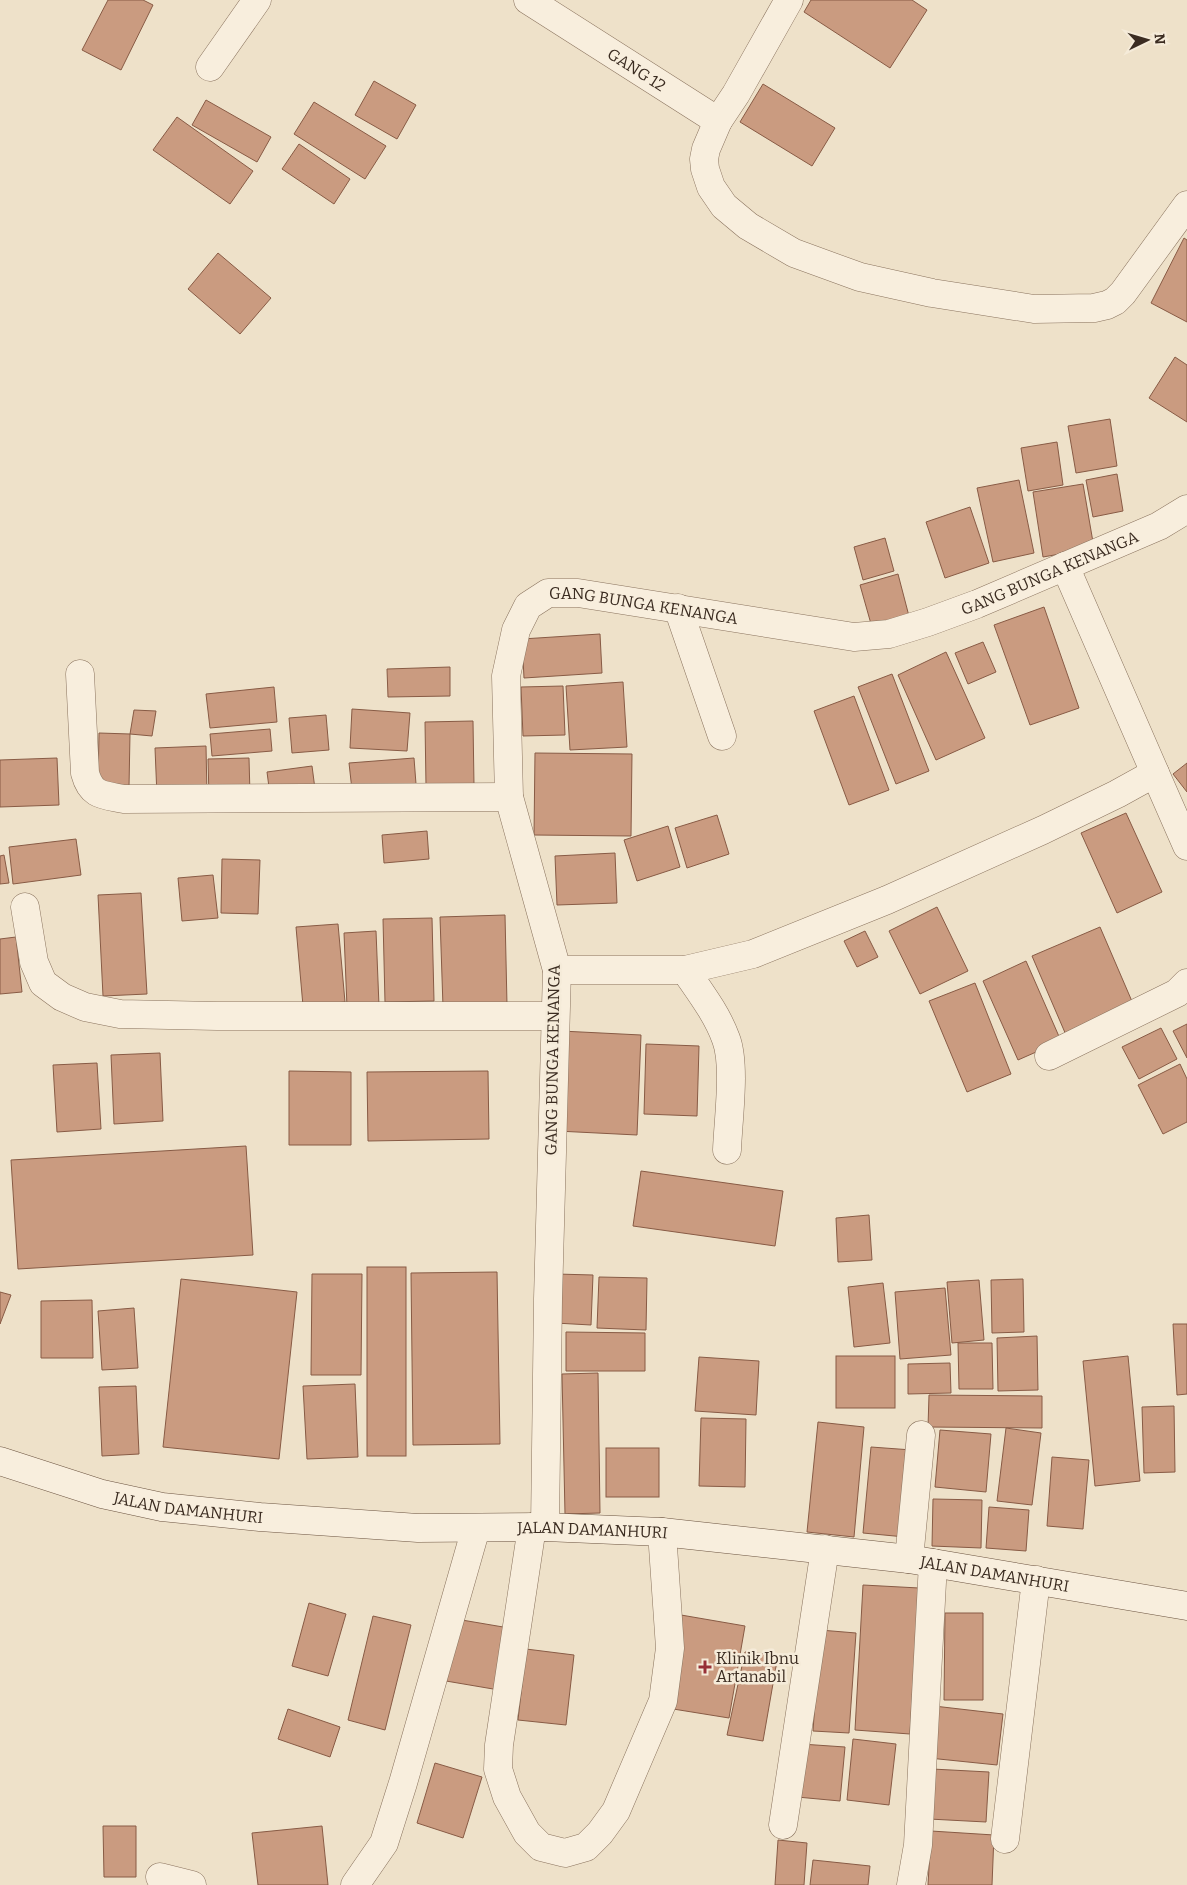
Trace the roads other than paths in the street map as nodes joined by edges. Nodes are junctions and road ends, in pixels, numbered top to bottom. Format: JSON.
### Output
{"nodes":[{"id":1,"x":257,"y":0,"type":"edge"},
{"id":2,"x":528,"y":0,"type":"edge"},
{"id":3,"x":789,"y":0,"type":"edge"},
{"id":4,"x":210,"y":68,"type":"dead end"},
{"id":5,"x":718,"y":122,"type":"junction"},
{"id":6,"x":1187,"y":205,"type":"edge"},
{"id":7,"x":1187,"y":510,"type":"edge"},
{"id":8,"x":1065,"y":566,"type":"junction"},
{"id":9,"x":678,"y":608,"type":"junction"},
{"id":10,"x":80,"y":674,"type":"dead end"},
{"id":11,"x":722,"y":736,"type":"dead end"},
{"id":12,"x":1156,"y":773,"type":"junction"},
{"id":13,"x":509,"y":797,"type":"junction"},
{"id":14,"x":1186,"y":844,"type":"edge"},
{"id":15,"x":25,"y":907,"type":"dead end"},
{"id":16,"x":557,"y":970,"type":"junction"},
{"id":17,"x":685,"y":970,"type":"junction"},
{"id":18,"x":1187,"y":983,"type":"edge"},
{"id":19,"x":554,"y":1016,"type":"junction"},
{"id":20,"x":1049,"y":1056,"type":"dead end"},
{"id":21,"x":727,"y":1150,"type":"dead end"},
{"id":22,"x":921,"y":1435,"type":"dead end"},
{"id":23,"x":0,"y":1461,"type":"edge"},
{"id":24,"x":539,"y":1527,"type":"junction"},
{"id":25,"x":476,"y":1528,"type":"junction"},
{"id":26,"x":662,"y":1532,"type":"junction"},
{"id":27,"x":825,"y":1550,"type":"junction"},
{"id":28,"x":921,"y":1561,"type":"junction"},
{"id":29,"x":1036,"y":1580,"type":"junction"},
{"id":30,"x":1187,"y":1606,"type":"edge"},
{"id":31,"x":783,"y":1825,"type":"dead end"},
{"id":32,"x":1005,"y":1839,"type":"dead end"},
{"id":33,"x":160,"y":1877,"type":"dead end"},
{"id":34,"x":192,"y":1885,"type":"edge"},
{"id":35,"x":355,"y":1885,"type":"edge"},
{"id":36,"x":911,"y":1885,"type":"edge"}],
"edges":[{"from":1,"to":4,"type":"street"},
{"from":2,"to":5,"type":"street","name":"GANG 12"},
{"from":3,"to":5,"type":"street"},
{"from":5,"to":6,"type":"street"},
{"from":7,"to":8,"type":"street","name":"GANG BUNGA KENANGA"},
{"from":8,"to":9,"type":"street","name":"GANG BUNGA KENANGA"},
{"from":8,"to":12,"type":"street"},
{"from":9,"to":11,"type":"street"},
{"from":9,"to":13,"type":"street","name":"GANG BUNGA KENANGA"},
{"from":10,"to":13,"type":"street"},
{"from":12,"to":14,"type":"street"},
{"from":12,"to":17,"type":"street"},
{"from":13,"to":16,"type":"street","name":"GANG BUNGA KENANGA"},
{"from":15,"to":19,"type":"street"},
{"from":16,"to":17,"type":"street"},
{"from":16,"to":19,"type":"street","name":"GANG BUNGA KENANGA"},
{"from":17,"to":21,"type":"street"},
{"from":18,"to":20,"type":"street"},
{"from":19,"to":24,"type":"street","name":"GANG BUNGA KENANGA"},
{"from":22,"to":28,"type":"street"},
{"from":23,"to":25,"type":"street","name":"JALAN DAMANHURI"},
{"from":24,"to":25,"type":"street","name":"JALAN DAMANHURI"},
{"from":24,"to":26,"type":"street","name":"JALAN DAMANHURI"},
{"from":24,"to":26,"type":"street","name":"GANG BUNGA KENANGA"},
{"from":25,"to":35,"type":"street"},
{"from":26,"to":27,"type":"street","name":"JALAN DAMANHURI"},
{"from":27,"to":28,"type":"street","name":"JALAN DAMANHURI"},
{"from":27,"to":31,"type":"street"},
{"from":28,"to":29,"type":"street","name":"JALAN DAMANHURI"},
{"from":28,"to":36,"type":"street"},
{"from":29,"to":30,"type":"street","name":"JALAN DAMANHURI"},
{"from":29,"to":32,"type":"street"},
{"from":33,"to":34,"type":"street"}]}
